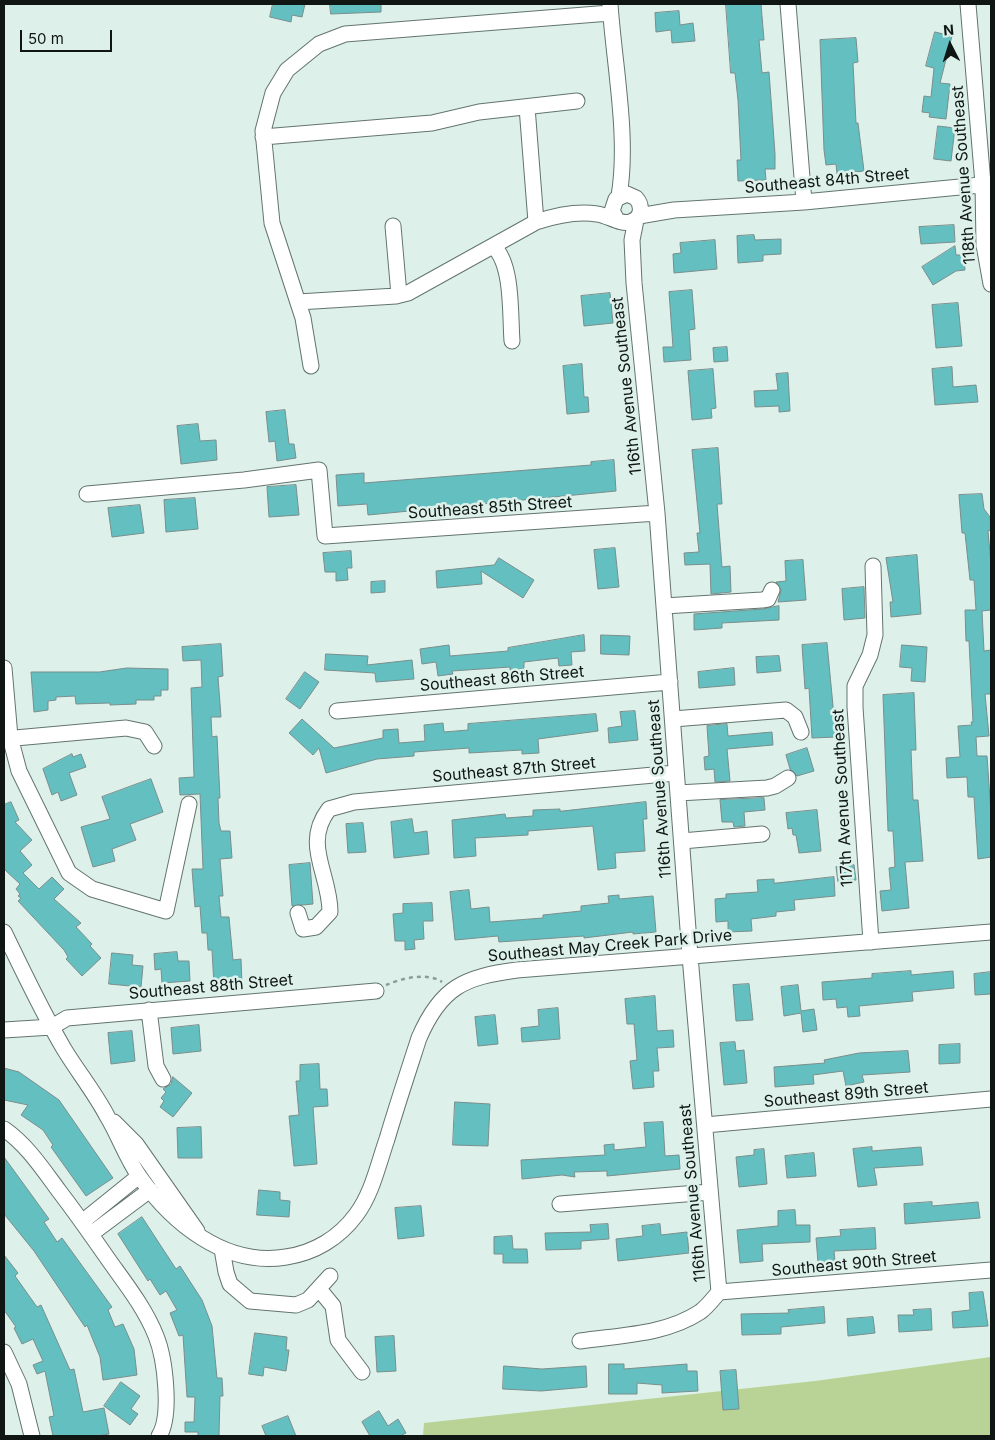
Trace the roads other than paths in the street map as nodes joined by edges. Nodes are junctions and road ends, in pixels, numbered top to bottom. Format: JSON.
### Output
{"nodes":[{"id":1,"x":788,"y":4,"type":"edge"},
{"id":2,"x":968,"y":4,"type":"edge"},
{"id":3,"x":610,"y":8,"type":"edge"},
{"id":4,"x":577,"y":101,"type":"dead end"},
{"id":5,"x":527,"y":107,"type":"junction"},
{"id":6,"x":620,"y":132,"type":"junction"},
{"id":7,"x":263,"y":137,"type":"junction"},
{"id":8,"x":987,"y":184,"type":"edge"},
{"id":9,"x":618,"y":198,"type":"junction"},
{"id":10,"x":804,"y":202,"type":"junction"},
{"id":11,"x":637,"y":209,"type":"junction"},
{"id":12,"x":574,"y":215,"type":"junction"},
{"id":13,"x":618,"y":220,"type":"junction"},
{"id":14,"x":536,"y":222,"type":"junction"},
{"id":15,"x":393,"y":226,"type":"dead end"},
{"id":16,"x":494,"y":247,"type":"junction"},
{"id":17,"x":634,"y":283,"type":"junction"},
{"id":18,"x":991,"y":284,"type":"edge"},
{"id":19,"x":399,"y":295,"type":"junction"},
{"id":20,"x":298,"y":302,"type":"junction"},
{"id":21,"x":512,"y":341,"type":"dead end"},
{"id":22,"x":312,"y":366,"type":"dead end"},
{"id":23,"x":86,"y":494,"type":"dead end"},
{"id":24,"x":656,"y":514,"type":"junction"},
{"id":25,"x":873,"y":566,"type":"dead end"},
{"id":26,"x":772,"y":590,"type":"dead end"},
{"id":27,"x":664,"y":606,"type":"junction"},
{"id":28,"x":4,"y":668,"type":"edge"},
{"id":29,"x":670,"y":682,"type":"junction"},
{"id":30,"x":337,"y":711,"type":"dead end"},
{"id":31,"x":673,"y":719,"type":"junction"},
{"id":32,"x":801,"y":732,"type":"dead end"},
{"id":33,"x":7,"y":738,"type":"edge"},
{"id":34,"x":154,"y":746,"type":"dead end"},
{"id":35,"x":676,"y":773,"type":"junction"},
{"id":36,"x":788,"y":778,"type":"dead end"},
{"id":37,"x":678,"y":793,"type":"junction"},
{"id":38,"x":189,"y":804,"type":"dead end"},
{"id":39,"x":762,"y":834,"type":"dead end"},
{"id":40,"x":682,"y":840,"type":"junction"},
{"id":41,"x":298,"y":913,"type":"dead end"},
{"id":42,"x":4,"y":932,"type":"edge"},
{"id":43,"x":991,"y":932,"type":"edge"},
{"id":44,"x":871,"y":942,"type":"junction"},
{"id":45,"x":690,"y":956,"type":"junction"},
{"id":46,"x":376,"y":991,"type":"road end"},
{"id":47,"x":149,"y":1010,"type":"junction"},
{"id":48,"x":52,"y":1027,"type":"junction"},
{"id":49,"x":4,"y":1030,"type":"edge"},
{"id":50,"x":163,"y":1079,"type":"dead end"},
{"id":51,"x":991,"y":1099,"type":"edge"},
{"id":52,"x":108,"y":1116,"type":"junction"},
{"id":53,"x":705,"y":1125,"type":"junction"},
{"id":54,"x":4,"y":1129,"type":"edge"},
{"id":55,"x":139,"y":1176,"type":"junction"},
{"id":56,"x":150,"y":1190,"type":"junction"},
{"id":57,"x":710,"y":1192,"type":"junction"},
{"id":58,"x":560,"y":1204,"type":"dead end"},
{"id":59,"x":86,"y":1228,"type":"junction"},
{"id":60,"x":200,"y":1236,"type":"junction"},
{"id":61,"x":222,"y":1249,"type":"junction"},
{"id":62,"x":991,"y":1270,"type":"edge"},
{"id":63,"x":330,"y":1276,"type":"dead end"},
{"id":64,"x":319,"y":1289,"type":"junction"},
{"id":65,"x":719,"y":1292,"type":"junction"},
{"id":66,"x":580,"y":1341,"type":"dead end"},
{"id":67,"x":4,"y":1352,"type":"edge"},
{"id":68,"x":362,"y":1372,"type":"dead end"},
{"id":69,"x":32,"y":1436,"type":"edge"},
{"id":70,"x":160,"y":1436,"type":"edge"}],
"edges":[{"from":1,"to":10,"type":"street"},
{"from":2,"to":8,"type":"street","name":"118th Avenue Southeast"},
{"from":3,"to":6,"type":"street","name":"116th Avenue Southeast"},
{"from":3,"to":7,"type":"street"},
{"from":4,"to":5,"type":"street"},
{"from":5,"to":7,"type":"street"},
{"from":5,"to":14,"type":"street"},
{"from":6,"to":9,"type":"street","name":"116th Avenue Southeast"},
{"from":6,"to":11,"type":"street","name":"116th Avenue Southeast"},
{"from":7,"to":20,"type":"street"},
{"from":8,"to":10,"type":"street","name":"Southeast 84th Street"},
{"from":8,"to":18,"type":"street","name":"118th Avenue Southeast"},
{"from":9,"to":11,"type":"street"},
{"from":9,"to":12,"type":"street"},
{"from":9,"to":13,"type":"street","name":"116th Avenue Southeast"},
{"from":10,"to":11,"type":"street","name":"Southeast 84th Street"},
{"from":11,"to":13,"type":"street"},
{"from":11,"to":17,"type":"street","name":"116th Avenue Southeast"},
{"from":12,"to":13,"type":"street"},
{"from":12,"to":14,"type":"street"},
{"from":13,"to":17,"type":"street","name":"116th Avenue Southeast"},
{"from":14,"to":16,"type":"street"},
{"from":15,"to":19,"type":"street"},
{"from":16,"to":19,"type":"street"},
{"from":16,"to":21,"type":"street"},
{"from":17,"to":24,"type":"street","name":"116th Avenue Southeast"},
{"from":19,"to":20,"type":"street"},
{"from":20,"to":22,"type":"street"},
{"from":23,"to":24,"type":"street","name":"Southeast 85th Street"},
{"from":24,"to":27,"type":"street","name":"116th Avenue Southeast"},
{"from":25,"to":44,"type":"street","name":"117th Avenue Southeast"},
{"from":26,"to":27,"type":"street"},
{"from":27,"to":29,"type":"street","name":"116th Avenue Southeast"},
{"from":28,"to":33,"type":"street"},
{"from":29,"to":30,"type":"street","name":"Southeast 86th Street"},
{"from":29,"to":31,"type":"street","name":"116th Avenue Southeast"},
{"from":31,"to":32,"type":"street"},
{"from":31,"to":35,"type":"street","name":"116th Avenue Southeast"},
{"from":33,"to":34,"type":"street"},
{"from":33,"to":38,"type":"street"},
{"from":35,"to":37,"type":"street","name":"116th Avenue Southeast"},
{"from":35,"to":41,"type":"street","name":"Southeast 87th Street"},
{"from":36,"to":37,"type":"street"},
{"from":37,"to":40,"type":"street","name":"116th Avenue Southeast"},
{"from":39,"to":40,"type":"street"},
{"from":40,"to":45,"type":"street","name":"116th Avenue Southeast"},
{"from":42,"to":48,"type":"street"},
{"from":43,"to":44,"type":"street","name":"Southeast May Creek Park Drive"},
{"from":44,"to":45,"type":"street","name":"Southeast May Creek Park Drive"},
{"from":45,"to":53,"type":"street","name":"116th Avenue Southeast"},
{"from":45,"to":61,"type":"street","name":"Southeast May Creek Park Drive"},
{"from":46,"to":47,"type":"street","name":"Southeast 88th Street"},
{"from":47,"to":48,"type":"street","name":"Southeast 88th Street"},
{"from":47,"to":50,"type":"street"},
{"from":48,"to":49,"type":"street","name":"Southeast 88th Street"},
{"from":48,"to":52,"type":"street"},
{"from":51,"to":53,"type":"street","name":"Southeast 89th Street"},
{"from":52,"to":55,"type":"street","name":"Southeast May Creek Park Drive"},
{"from":52,"to":60,"type":"street"},
{"from":53,"to":57,"type":"street","name":"116th Avenue Southeast"},
{"from":54,"to":59,"type":"street"},
{"from":55,"to":56,"type":"street","name":"Southeast May Creek Park Drive"},
{"from":55,"to":59,"type":"street"},
{"from":56,"to":59,"type":"street"},
{"from":56,"to":60,"type":"street","name":"Southeast May Creek Park Drive"},
{"from":57,"to":58,"type":"street"},
{"from":57,"to":65,"type":"street","name":"116th Avenue Southeast"},
{"from":59,"to":70,"type":"street"},
{"from":60,"to":61,"type":"street","name":"Southeast May Creek Park Drive"},
{"from":61,"to":64,"type":"street"},
{"from":62,"to":65,"type":"street","name":"Southeast 90th Street"},
{"from":63,"to":64,"type":"street"},
{"from":64,"to":68,"type":"street"},
{"from":65,"to":66,"type":"street"},
{"from":67,"to":69,"type":"street"}]}
